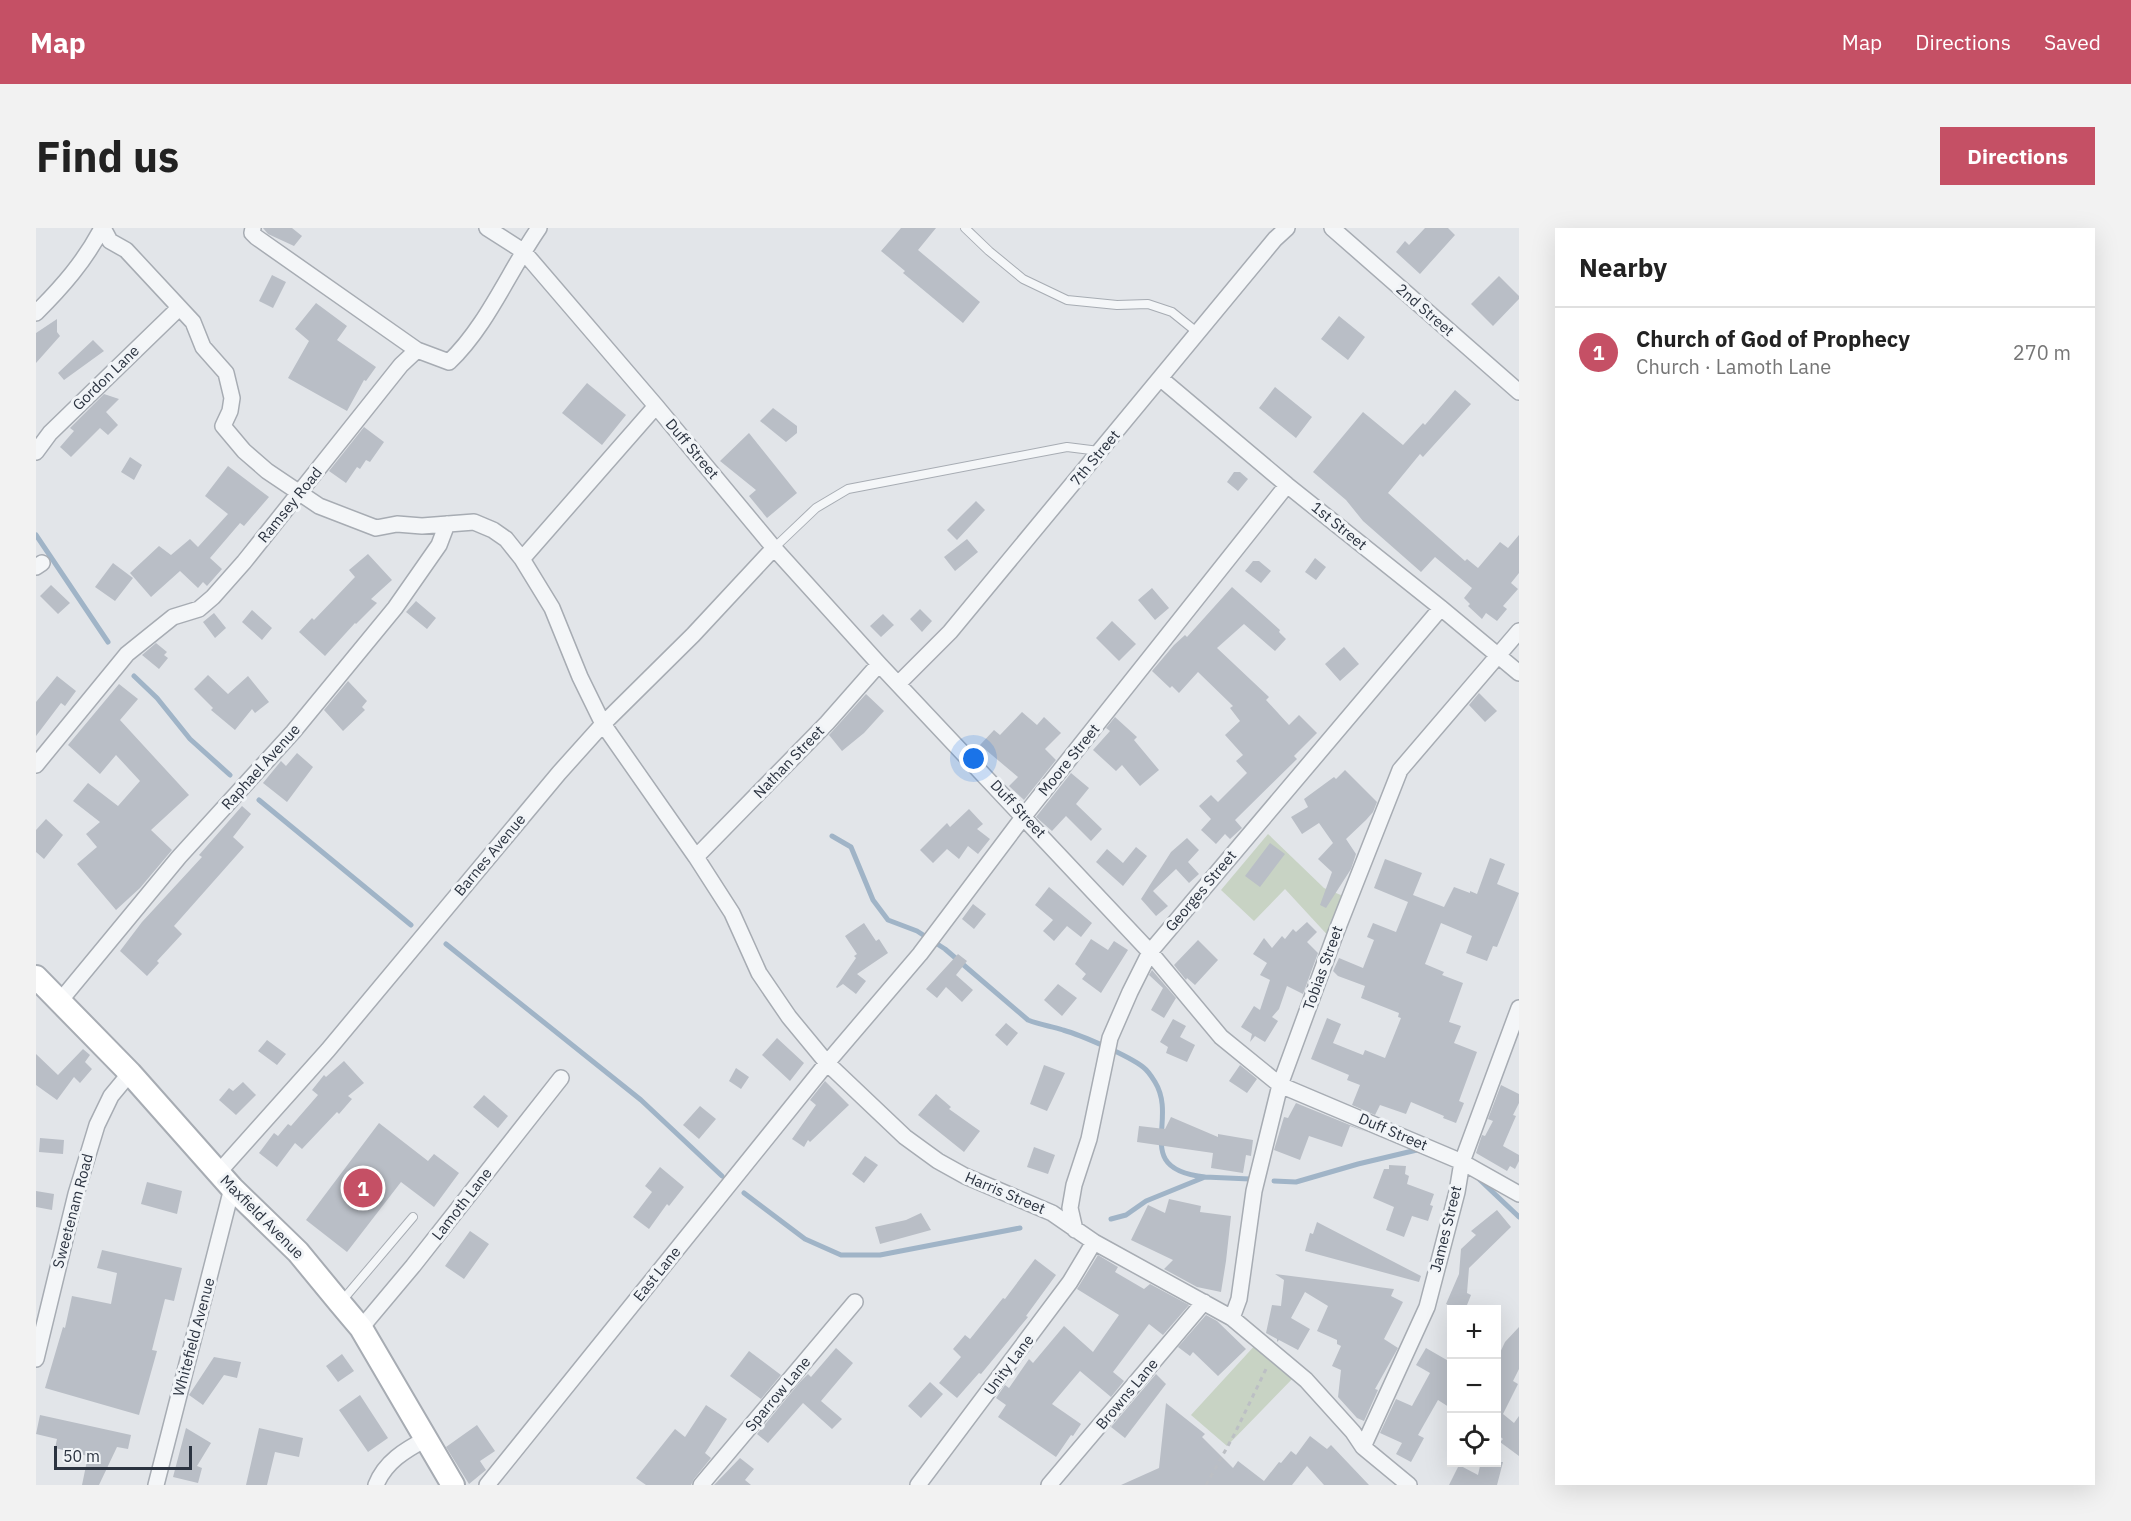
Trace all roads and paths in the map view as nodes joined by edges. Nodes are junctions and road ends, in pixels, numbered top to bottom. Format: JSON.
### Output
{"nodes":[{"id":1,"x":103,"y":228,"type":"edge"},
{"id":2,"x":253,"y":228,"type":"edge"},
{"id":3,"x":487,"y":228,"type":"edge"},
{"id":4,"x":539,"y":228,"type":"edge"},
{"id":5,"x":965,"y":228,"type":"edge"},
{"id":6,"x":1287,"y":228,"type":"edge"},
{"id":7,"x":1332,"y":228,"type":"edge"},
{"id":8,"x":1270,"y":233,"type":"edge"},
{"id":9,"x":523,"y":251,"type":"junction"},
{"id":10,"x":179,"y":308,"type":"junction"},
{"id":11,"x":36,"y":314,"type":"edge"},
{"id":12,"x":1198,"y":333,"type":"junction"},
{"id":13,"x":417,"y":350,"type":"junction"},
{"id":14,"x":1160,"y":378,"type":"junction"},
{"id":15,"x":1519,"y":392,"type":"edge"},
{"id":16,"x":656,"y":406,"type":"junction"},
{"id":17,"x":1100,"y":451,"type":"junction"},
{"id":18,"x":36,"y":452,"type":"edge"},
{"id":19,"x":1287,"y":485,"type":"junction"},
{"id":20,"x":299,"y":493,"type":"junction"},
{"id":21,"x":447,"y":524,"type":"junction"},
{"id":22,"x":774,"y":548,"type":"junction"},
{"id":23,"x":522,"y":559,"type":"junction"},
{"id":24,"x":1441,"y":608,"type":"junction"},
{"id":25,"x":1519,"y":631,"type":"edge"},
{"id":26,"x":1497,"y":656,"type":"junction"},
{"id":27,"x":879,"y":664,"type":"junction"},
{"id":28,"x":1519,"y":673,"type":"edge"},
{"id":29,"x":898,"y":684,"type":"junction"},
{"id":30,"x":603,"y":724,"type":"junction"},
{"id":31,"x":36,"y":765,"type":"edge"},
{"id":32,"x":1024,"y":816,"type":"junction"},
{"id":33,"x":696,"y":857,"type":"junction"},
{"id":34,"x":1150,"y":952,"type":"junction"},
{"id":35,"x":36,"y":977,"type":"edge"},
{"id":36,"x":60,"y":1001,"type":"junction"},
{"id":37,"x":1519,"y":1008,"type":"edge"},
{"id":38,"x":826,"y":1063,"type":"junction"},
{"id":39,"x":130,"y":1073,"type":"junction"},
{"id":40,"x":561,"y":1078,"type":"dead end"},
{"id":41,"x":1280,"y":1085,"type":"junction"},
{"id":42,"x":1462,"y":1162,"type":"junction"},
{"id":43,"x":225,"y":1181,"type":"junction"},
{"id":44,"x":1519,"y":1194,"type":"edge"},
{"id":45,"x":413,"y":1217,"type":"dead end"},
{"id":46,"x":1075,"y":1230,"type":"junction"},
{"id":47,"x":1094,"y":1242,"type":"junction"},
{"id":48,"x":855,"y":1302,"type":"dead end"},
{"id":49,"x":1204,"y":1302,"type":"junction"},
{"id":50,"x":340,"y":1303,"type":"junction"},
{"id":51,"x":1232,"y":1318,"type":"junction"},
{"id":52,"x":361,"y":1328,"type":"junction"},
{"id":53,"x":1274,"y":1352,"type":"junction"},
{"id":54,"x":36,"y":1359,"type":"edge"},
{"id":55,"x":426,"y":1439,"type":"junction"},
{"id":56,"x":1363,"y":1447,"type":"junction"},
{"id":57,"x":156,"y":1485,"type":"edge"},
{"id":58,"x":376,"y":1485,"type":"edge"},
{"id":59,"x":453,"y":1485,"type":"edge"},
{"id":60,"x":487,"y":1485,"type":"edge"},
{"id":61,"x":702,"y":1485,"type":"edge"},
{"id":62,"x":918,"y":1485,"type":"edge"},
{"id":63,"x":1049,"y":1485,"type":"edge"},
{"id":64,"x":1206,"y":1485,"type":"edge"},
{"id":65,"x":1409,"y":1485,"type":"edge"}],
"edges":[{"from":1,"to":10,"type":"street"},
{"from":1,"to":11,"type":"street"},
{"from":2,"to":13,"type":"street"},
{"from":3,"to":9,"type":"street","name":"Duff Street"},
{"from":4,"to":9,"type":"street"},
{"from":5,"to":12,"type":"lane"},
{"from":6,"to":8,"type":"street","name":"7th Street"},
{"from":7,"to":15,"type":"street","name":"2nd Street"},
{"from":8,"to":12,"type":"street","name":"7th Street"},
{"from":9,"to":13,"type":"street"},
{"from":9,"to":16,"type":"street","name":"Duff Street"},
{"from":10,"to":18,"type":"street","name":"Gordon Lane"},
{"from":10,"to":20,"type":"street","name":"Harris Street"},
{"from":12,"to":14,"type":"street","name":"7th Street"},
{"from":13,"to":20,"type":"street","name":"Ramsey Road"},
{"from":14,"to":17,"type":"street","name":"7th Street"},
{"from":14,"to":19,"type":"street","name":"1st Street"},
{"from":16,"to":22,"type":"street","name":"Duff Street"},
{"from":16,"to":23,"type":"street"},
{"from":17,"to":22,"type":"lane"},
{"from":17,"to":29,"type":"street","name":"7th Street"},
{"from":19,"to":24,"type":"street","name":"1st Street"},
{"from":19,"to":32,"type":"street","name":"Moore Street"},
{"from":20,"to":21,"type":"street","name":"Harris Street"},
{"from":20,"to":31,"type":"street","name":"Ramsey Road"},
{"from":21,"to":23,"type":"street","name":"Harris Street"},
{"from":21,"to":36,"type":"street","name":"Raphael Avenue"},
{"from":22,"to":27,"type":"street","name":"Duff Street"},
{"from":22,"to":30,"type":"street","name":"Barnes Avenue"},
{"from":23,"to":30,"type":"street","name":"Harris Street"},
{"from":24,"to":26,"type":"street","name":"1st Street"},
{"from":24,"to":34,"type":"street","name":"Georges Street"},
{"from":25,"to":26,"type":"street","name":"Tobias Street"},
{"from":26,"to":28,"type":"street","name":"1st Street"},
{"from":26,"to":41,"type":"street","name":"Tobias Street"},
{"from":27,"to":29,"type":"street","name":"Duff Street"},
{"from":27,"to":33,"type":"street","name":"Nathan Street"},
{"from":29,"to":32,"type":"street","name":"Duff Street"},
{"from":30,"to":33,"type":"street","name":"Harris Street"},
{"from":30,"to":43,"type":"street","name":"Barnes Avenue"},
{"from":32,"to":34,"type":"street","name":"Duff Street"},
{"from":32,"to":38,"type":"street","name":"Moore Street"},
{"from":33,"to":38,"type":"street","name":"Harris Street"},
{"from":34,"to":41,"type":"street","name":"Duff Street"},
{"from":34,"to":46,"type":"street","name":"Georges Street"},
{"from":35,"to":36,"type":"main road","name":"Maxfield Avenue"},
{"from":36,"to":39,"type":"main road","name":"Maxfield Avenue"},
{"from":37,"to":42,"type":"street","name":"James Street"},
{"from":38,"to":46,"type":"street","name":"Harris Street"},
{"from":38,"to":60,"type":"street","name":"East Lane"},
{"from":39,"to":43,"type":"main road","name":"Maxfield Avenue"},
{"from":39,"to":54,"type":"street","name":"Sweetenam Road"},
{"from":40,"to":52,"type":"street","name":"Lamoth Lane"},
{"from":41,"to":42,"type":"street","name":"Duff Street"},
{"from":41,"to":51,"type":"street","name":"Tobias Street"},
{"from":42,"to":44,"type":"street","name":"Duff Street"},
{"from":42,"to":56,"type":"street","name":"James Street"},
{"from":43,"to":50,"type":"main road","name":"Maxfield Avenue"},
{"from":43,"to":57,"type":"street","name":"Whitefield Avenue"},
{"from":45,"to":50,"type":"lane"},
{"from":46,"to":47,"type":"street","name":"Harris Street"},
{"from":47,"to":49,"type":"street","name":"Harris Street"},
{"from":47,"to":62,"type":"street","name":"Unity Lane"},
{"from":48,"to":61,"type":"street","name":"Sparrow Lane"},
{"from":49,"to":51,"type":"street","name":"Harris Street"},
{"from":49,"to":63,"type":"street","name":"Browns Lane"},
{"from":50,"to":52,"type":"main road","name":"Maxfield Avenue"},
{"from":51,"to":53,"type":"street","name":"Harris Street"},
{"from":52,"to":55,"type":"main road","name":"Maxfield Avenue"},
{"from":53,"to":56,"type":"street","name":"Harris Street"},
{"from":53,"to":64,"type":"path"},
{"from":55,"to":58,"type":"street"},
{"from":55,"to":59,"type":"main road","name":"Maxfield Avenue"},
{"from":56,"to":65,"type":"street","name":"Harris Street"}]}
